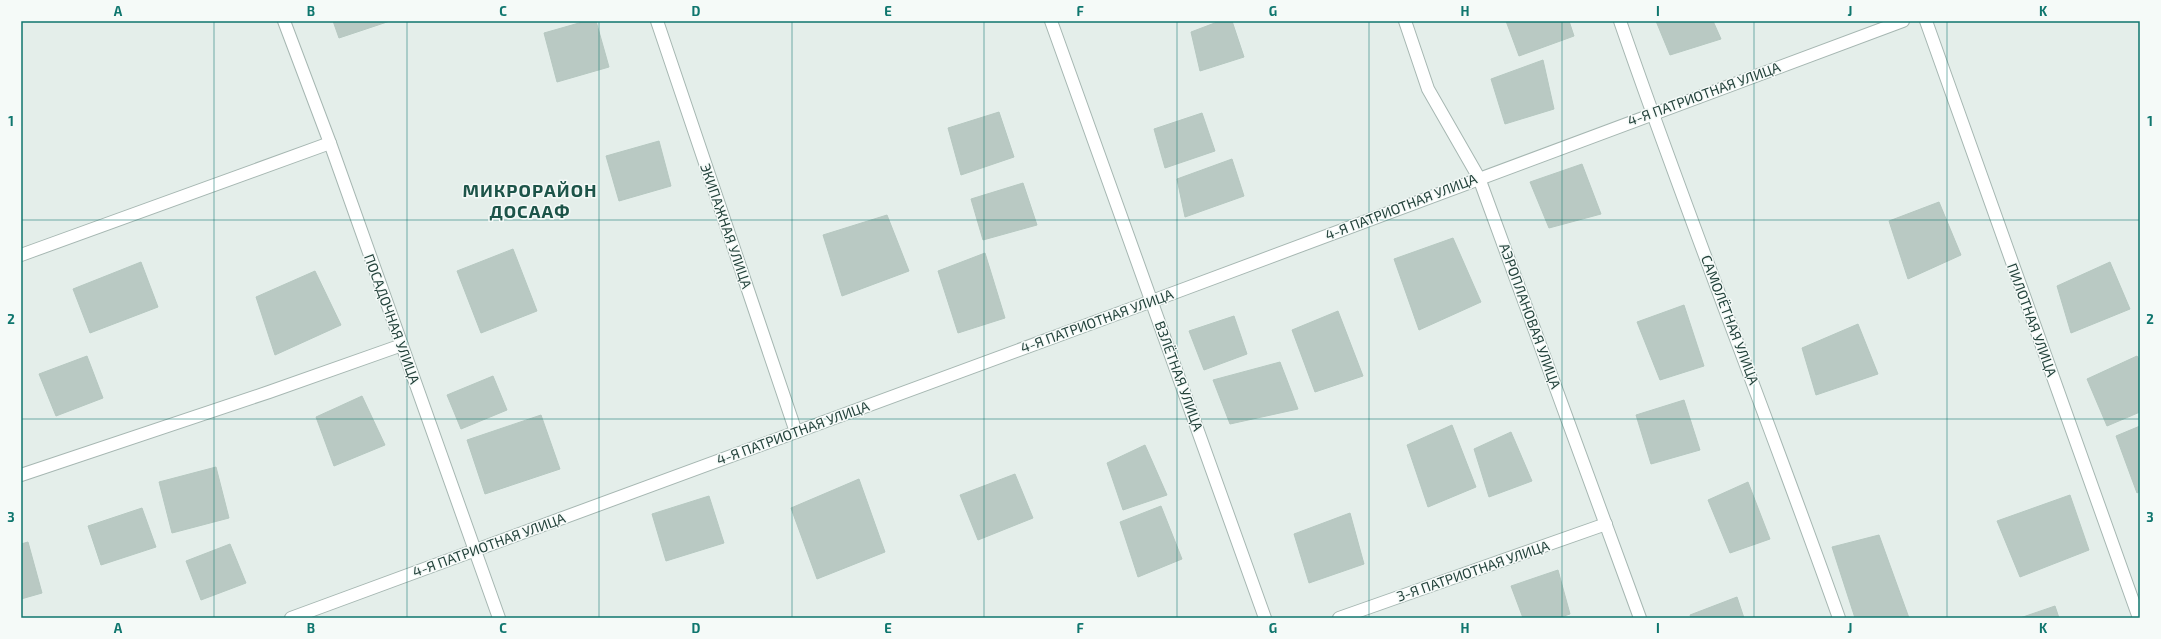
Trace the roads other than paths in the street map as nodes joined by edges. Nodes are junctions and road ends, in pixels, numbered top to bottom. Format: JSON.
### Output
{"nodes":[{"id":1,"x":284,"y":21,"type":"edge"},
{"id":2,"x":657,"y":21,"type":"edge"},
{"id":3,"x":1051,"y":21,"type":"edge"},
{"id":4,"x":1405,"y":21,"type":"edge"},
{"id":5,"x":1620,"y":21,"type":"edge"},
{"id":6,"x":1903,"y":21,"type":"edge"},
{"id":7,"x":1926,"y":21,"type":"edge"},
{"id":8,"x":1652,"y":113,"type":"junction"},
{"id":9,"x":330,"y":143,"type":"junction"},
{"id":10,"x":1479,"y":178,"type":"junction"},
{"id":11,"x":21,"y":255,"type":"edge"},
{"id":12,"x":1152,"y":301,"type":"junction"},
{"id":13,"x":402,"y":345,"type":"junction"},
{"id":14,"x":796,"y":432,"type":"junction"},
{"id":15,"x":21,"y":475,"type":"edge"},
{"id":16,"x":1606,"y":524,"type":"junction"},
{"id":17,"x":474,"y":550,"type":"junction"},
{"id":18,"x":291,"y":618,"type":"edge"},
{"id":19,"x":499,"y":618,"type":"edge"},
{"id":20,"x":1265,"y":618,"type":"edge"},
{"id":21,"x":1339,"y":618,"type":"edge"},
{"id":22,"x":1640,"y":618,"type":"edge"},
{"id":23,"x":1839,"y":618,"type":"edge"},
{"id":24,"x":2139,"y":618,"type":"edge"}],
"edges":[{"from":1,"to":9,"type":"street","name":"ПОСАДОЧНАЯ УЛИЦА"},
{"from":2,"to":14,"type":"street","name":"ЭКИПАЖНАЯ УЛИЦА"},
{"from":3,"to":12,"type":"street","name":"ВЗЛЁТНАЯ УЛИЦА"},
{"from":4,"to":10,"type":"street","name":"АЭРОПЛАНОВАЯ УЛИЦА"},
{"from":5,"to":8,"type":"street","name":"САМОЛЁТНАЯ УЛИЦА"},
{"from":6,"to":8,"type":"street","name":"4-Я ПАТРИОТНАЯ УЛИЦА"},
{"from":7,"to":24,"type":"street","name":"ПИЛОТНАЯ УЛИЦА"},
{"from":8,"to":10,"type":"street","name":"4-Я ПАТРИОТНАЯ УЛИЦА"},
{"from":8,"to":23,"type":"street","name":"САМОЛЁТНАЯ УЛИЦА"},
{"from":9,"to":11,"type":"street"},
{"from":9,"to":13,"type":"street","name":"ПОСАДОЧНАЯ УЛИЦА"},
{"from":10,"to":12,"type":"street","name":"4-Я ПАТРИОТНАЯ УЛИЦА"},
{"from":10,"to":16,"type":"street","name":"АЭРОПЛАНОВАЯ УЛИЦА"},
{"from":12,"to":14,"type":"street","name":"4-Я ПАТРИОТНАЯ УЛИЦА"},
{"from":12,"to":20,"type":"street","name":"ВЗЛЁТНАЯ УЛИЦА"},
{"from":13,"to":15,"type":"street"},
{"from":13,"to":17,"type":"street","name":"ПОСАДОЧНАЯ УЛИЦА"},
{"from":14,"to":17,"type":"street","name":"4-Я ПАТРИОТНАЯ УЛИЦА"},
{"from":16,"to":21,"type":"street","name":"3-Я ПАТРИОТНАЯ УЛИЦА"},
{"from":16,"to":22,"type":"street","name":"АЭРОПЛАНОВАЯ УЛИЦА"},
{"from":17,"to":18,"type":"street","name":"4-Я ПАТРИОТНАЯ УЛИЦА"},
{"from":17,"to":19,"type":"street","name":"ПОСАДОЧНАЯ УЛИЦА"}]}
